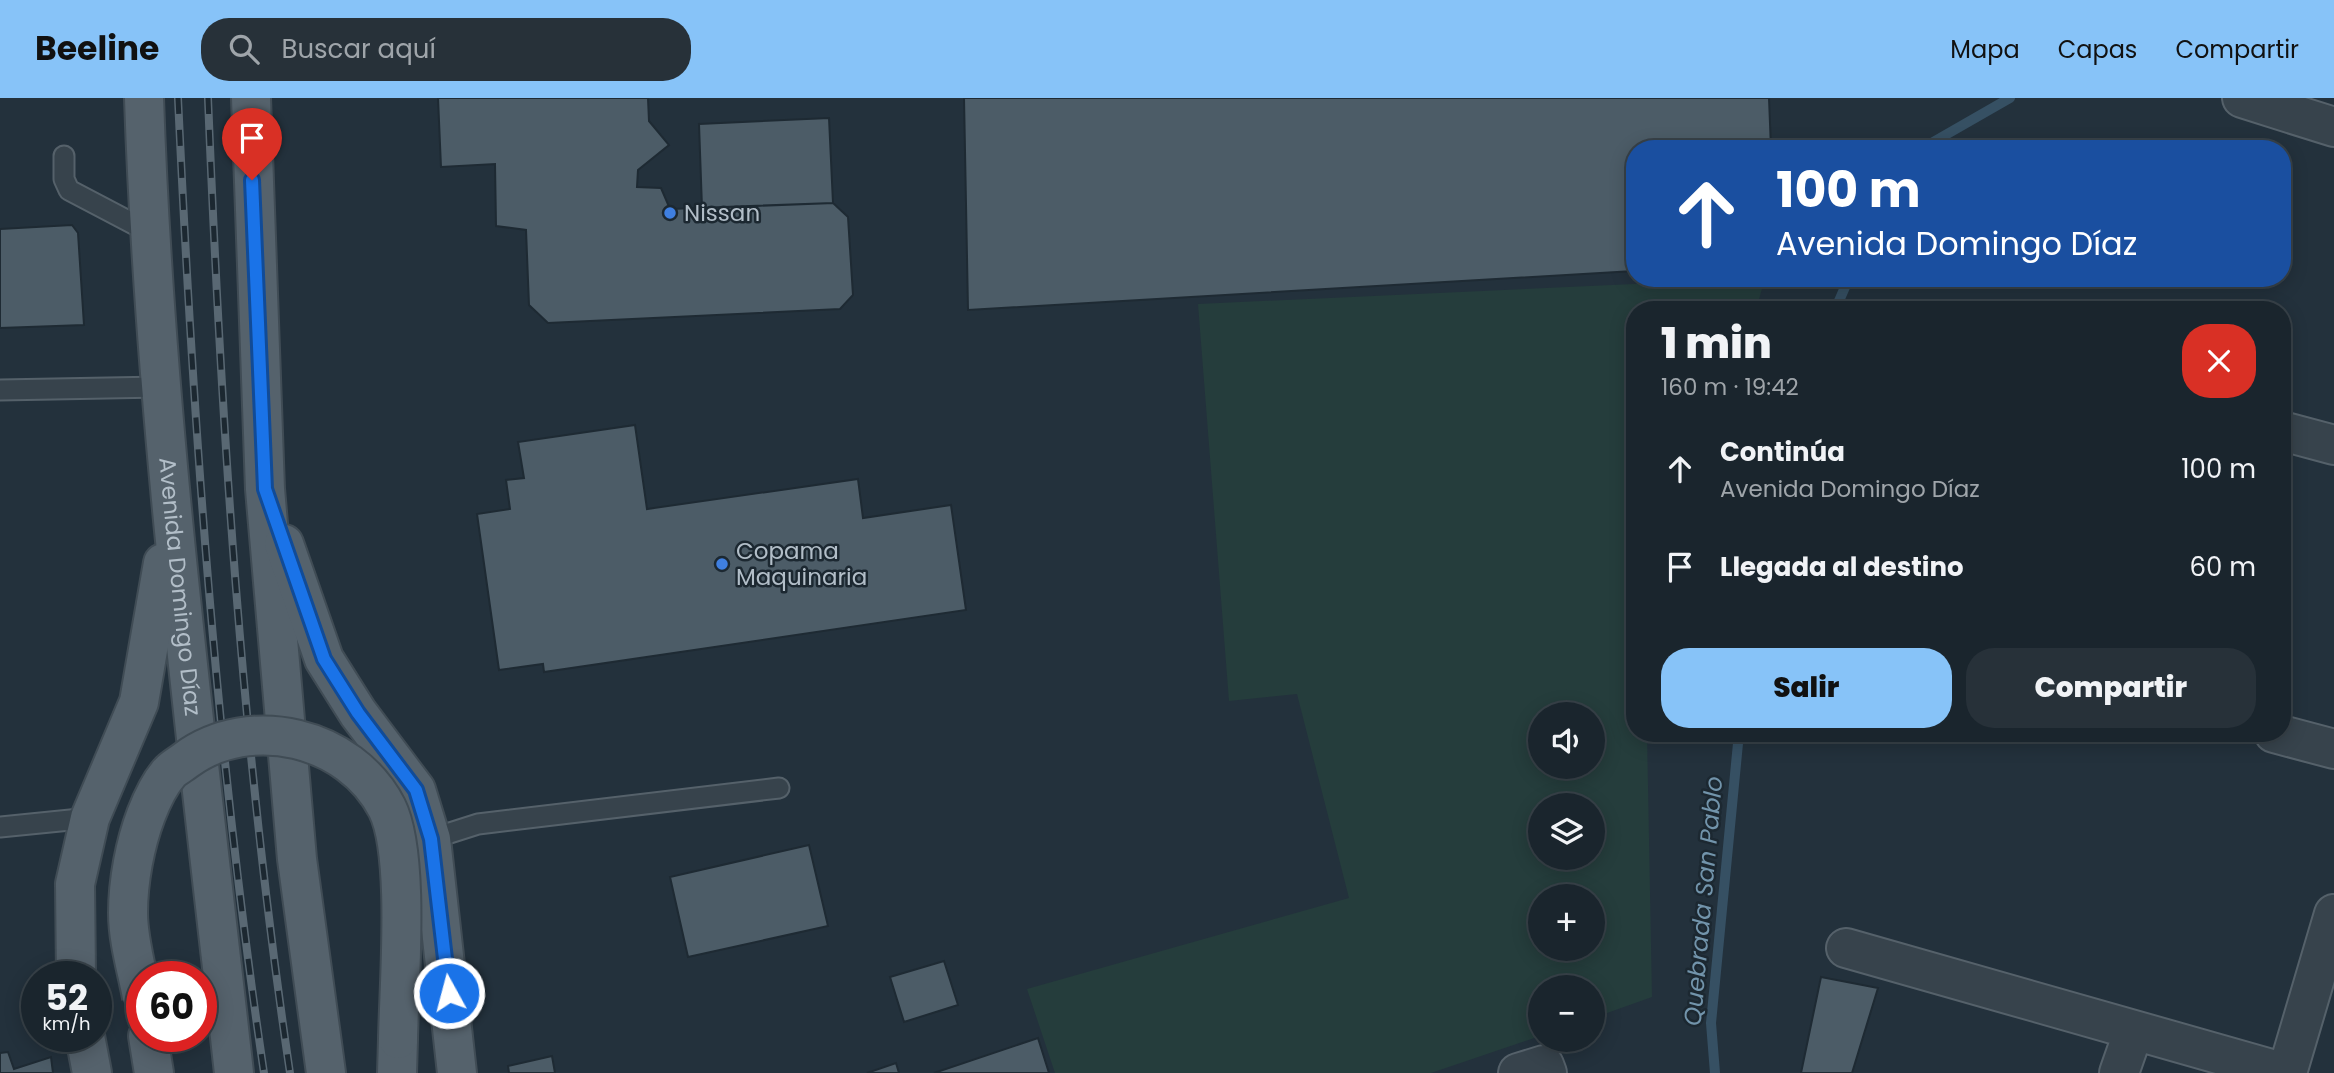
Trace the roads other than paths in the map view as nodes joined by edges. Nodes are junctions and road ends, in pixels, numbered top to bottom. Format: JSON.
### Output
{"nodes":[{"id":1,"x":144,"y":98,"type":"edge"},
{"id":2,"x":251,"y":98,"type":"edge"},
{"id":3,"x":2242,"y":98,"type":"edge"},
{"id":4,"x":2334,"y":127,"type":"edge"},
{"id":5,"x":64,"y":156,"type":"dead end"},
{"id":6,"x":149,"y":232,"type":"junction"},
{"id":7,"x":161,"y":387,"type":"junction"},
{"id":8,"x":0,"y":390,"type":"edge"},
{"id":9,"x":2291,"y":433,"type":"edge"},
{"id":10,"x":2334,"y":446,"type":"edge"},
{"id":11,"x":265,"y":489,"type":"junction"},
{"id":12,"x":169,"y":499,"type":"junction"},
{"id":13,"x":2291,"y":738,"type":"edge"},
{"id":14,"x":2334,"y":749,"type":"edge"},
{"id":15,"x":779,"y":788,"type":"dead end"},
{"id":16,"x":90,"y":818,"type":"junction"},
{"id":17,"x":0,"y":827,"type":"edge"},
{"id":18,"x":431,"y":839,"type":"junction"},
{"id":19,"x":2334,"y":914,"type":"edge"},
{"id":20,"x":1846,"y":948,"type":"dead end"},
{"id":21,"x":76,"y":961,"type":"edge"},
{"id":22,"x":136,"y":961,"type":"edge"},
{"id":23,"x":2134,"y":1030,"type":"junction"},
{"id":24,"x":89,"y":1052,"type":"edge"},
{"id":25,"x":151,"y":1052,"type":"edge"},
{"id":26,"x":398,"y":1056,"type":"edge"},
{"id":27,"x":92,"y":1073,"type":"edge"},
{"id":28,"x":154,"y":1073,"type":"edge"},
{"id":29,"x":234,"y":1073,"type":"edge"},
{"id":30,"x":326,"y":1073,"type":"edge"},
{"id":31,"x":457,"y":1073,"type":"edge"},
{"id":32,"x":1517,"y":1073,"type":"edge"},
{"id":33,"x":1547,"y":1073,"type":"edge"},
{"id":34,"x":2119,"y":1073,"type":"edge"},
{"id":35,"x":2286,"y":1073,"type":"edge"}],
"edges":[{"from":1,"to":6,"type":"main road","name":"Avenida Domingo Díaz"},
{"from":2,"to":11,"type":"main road"},
{"from":3,"to":4,"type":"street"},
{"from":5,"to":6,"type":"lane"},
{"from":6,"to":7,"type":"main road","name":"Avenida Domingo Díaz"},
{"from":7,"to":8,"type":"lane"},
{"from":7,"to":12,"type":"main road","name":"Avenida Domingo Díaz"},
{"from":9,"to":10,"type":"street"},
{"from":11,"to":18,"type":"main road"},
{"from":11,"to":30,"type":"main road"},
{"from":12,"to":16,"type":"main road"},
{"from":12,"to":29,"type":"main road","name":"Avenida Domingo Díaz"},
{"from":13,"to":14,"type":"street"},
{"from":15,"to":18,"type":"lane"},
{"from":16,"to":17,"type":"lane"},
{"from":16,"to":21,"type":"main road"},
{"from":18,"to":31,"type":"main road"},
{"from":19,"to":35,"type":"street"},
{"from":20,"to":23,"type":"street"},
{"from":22,"to":26,"type":"main road","bridge":true},
{"from":23,"to":34,"type":"street"},
{"from":23,"to":35,"type":"street"},
{"from":24,"to":27,"type":"main road"},
{"from":25,"to":28,"type":"main road"},
{"from":32,"to":33,"type":"street"}]}
